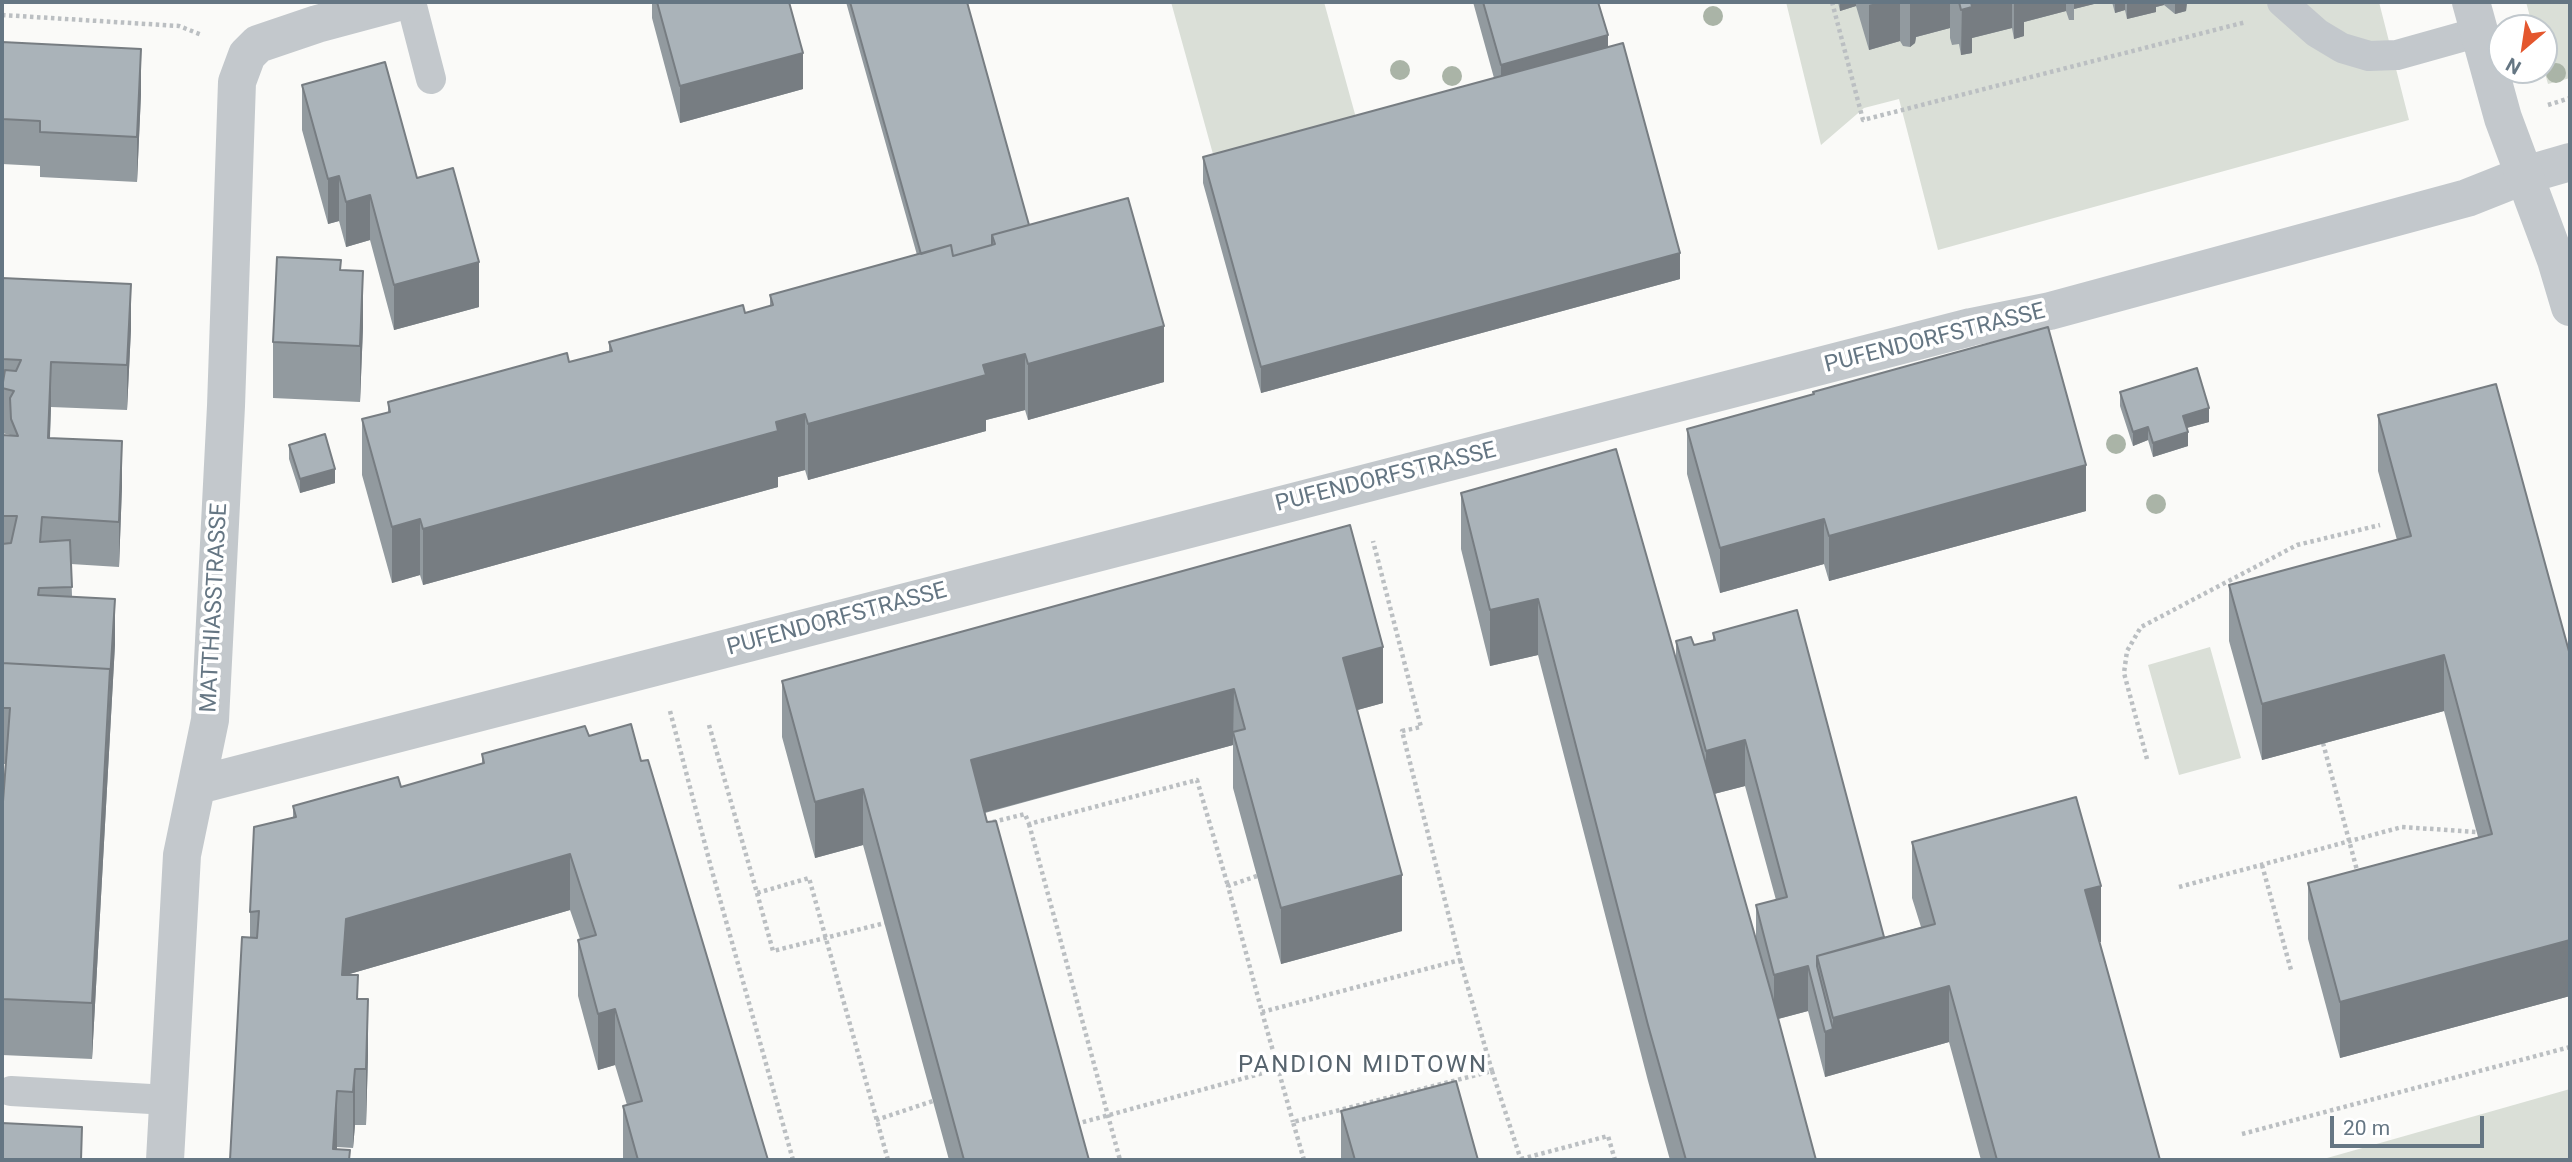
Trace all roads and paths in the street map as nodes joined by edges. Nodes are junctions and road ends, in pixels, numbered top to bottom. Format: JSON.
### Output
{"nodes":[{"id":1,"x":400,"y":2,"type":"edge"},
{"id":2,"x":411,"y":2,"type":"edge"},
{"id":3,"x":1832,"y":2,"type":"edge"},
{"id":4,"x":2287,"y":6,"type":"edge"},
{"id":5,"x":2,"y":15,"type":"edge"},
{"id":6,"x":2475,"y":17,"type":"edge"},
{"id":7,"x":202,"y":35,"type":"dead end"},
{"id":8,"x":431,"y":79,"type":"dead end"},
{"id":9,"x":2570,"y":162,"type":"edge"},
{"id":10,"x":2525,"y":175,"type":"junction"},
{"id":11,"x":2570,"y":307,"type":"edge"},
{"id":12,"x":2380,"y":525,"type":"dead end"},
{"id":13,"x":1373,"y":541,"type":"dead end"},
{"id":14,"x":709,"y":725,"type":"dead end"},
{"id":15,"x":2323,"y":743,"type":"dead end"},
{"id":16,"x":680,"y":747,"type":"dead end"},
{"id":17,"x":2147,"y":759,"type":"dead end"},
{"id":18,"x":198,"y":785,"type":"junction"},
{"id":19,"x":985,"y":824,"type":"edge"},
{"id":20,"x":1029,"y":824,"type":"junction"},
{"id":21,"x":2477,"y":832,"type":"edge"},
{"id":22,"x":2348,"y":841,"type":"junction"},
{"id":23,"x":2262,"y":864,"type":"junction"},
{"id":24,"x":1257,"y":876,"type":"edge"},
{"id":25,"x":2358,"y":876,"type":"edge"},
{"id":26,"x":1228,"y":886,"type":"junction"},
{"id":27,"x":2179,"y":887,"type":"dead end"},
{"id":28,"x":757,"y":893,"type":"junction"},
{"id":29,"x":885,"y":923,"type":"edge"},
{"id":30,"x":826,"y":938,"type":"junction"},
{"id":31,"x":1460,"y":960,"type":"junction"},
{"id":32,"x":2291,"y":970,"type":"dead end"},
{"id":33,"x":1262,"y":1012,"type":"junction"},
{"id":34,"x":2570,"y":1047,"type":"edge"},
{"id":35,"x":1278,"y":1069,"type":"junction"},
{"id":36,"x":1492,"y":1071,"type":"junction"},
{"id":37,"x":11,"y":1091,"type":"dead end"},
{"id":38,"x":168,"y":1100,"type":"junction"},
{"id":39,"x":933,"y":1101,"type":"edge"},
{"id":40,"x":1107,"y":1114,"type":"junction"},
{"id":41,"x":876,"y":1120,"type":"junction"},
{"id":42,"x":1293,"y":1122,"type":"junction"},
{"id":43,"x":1064,"y":1128,"type":"edge"},
{"id":44,"x":2242,"y":1134,"type":"dead end"},
{"id":45,"x":165,"y":1160,"type":"edge"},
{"id":46,"x":793,"y":1160,"type":"edge"},
{"id":47,"x":888,"y":1160,"type":"edge"},
{"id":48,"x":1120,"y":1160,"type":"edge"},
{"id":49,"x":1304,"y":1160,"type":"edge"},
{"id":50,"x":1521,"y":1160,"type":"edge"},
{"id":51,"x":1615,"y":1160,"type":"edge"}],
"edges":[{"from":1,"to":18,"type":"street","name":"MATTHIASSTRASSE"},
{"from":2,"to":8,"type":"lane"},
{"from":3,"to":4,"type":"path"},
{"from":4,"to":6,"type":"lane"},
{"from":5,"to":7,"type":"path"},
{"from":6,"to":10,"type":"street"},
{"from":9,"to":10,"type":"street","name":"PUFENDORFSTRASSE"},
{"from":10,"to":11,"type":"street"},
{"from":10,"to":18,"type":"street","name":"PUFENDORFSTRASSE"},
{"from":12,"to":17,"type":"path"},
{"from":13,"to":31,"type":"path"},
{"from":14,"to":28,"type":"path"},
{"from":15,"to":22,"type":"path"},
{"from":16,"to":46,"type":"path"},
{"from":18,"to":38,"type":"street","name":"MATTHIASSTRASSE"},
{"from":19,"to":20,"type":"path"},
{"from":20,"to":26,"type":"path"},
{"from":20,"to":40,"type":"path"},
{"from":21,"to":22,"type":"path"},
{"from":22,"to":23,"type":"path"},
{"from":22,"to":25,"type":"path"},
{"from":23,"to":27,"type":"path"},
{"from":23,"to":32,"type":"path"},
{"from":24,"to":26,"type":"path"},
{"from":26,"to":33,"type":"path"},
{"from":28,"to":30,"type":"path"},
{"from":28,"to":30,"type":"path"},
{"from":29,"to":30,"type":"path"},
{"from":30,"to":41,"type":"path"},
{"from":31,"to":33,"type":"path"},
{"from":31,"to":36,"type":"path"},
{"from":33,"to":35,"type":"path"},
{"from":34,"to":44,"type":"path"},
{"from":35,"to":40,"type":"path"},
{"from":35,"to":42,"type":"path"},
{"from":36,"to":42,"type":"path"},
{"from":36,"to":50,"type":"path"},
{"from":37,"to":38,"type":"lane"},
{"from":38,"to":45,"type":"street","name":"MATTHIASSTRASSE"},
{"from":39,"to":41,"type":"path"},
{"from":40,"to":43,"type":"path"},
{"from":40,"to":48,"type":"path"},
{"from":41,"to":47,"type":"path"},
{"from":42,"to":49,"type":"path"},
{"from":50,"to":51,"type":"path"}]}
